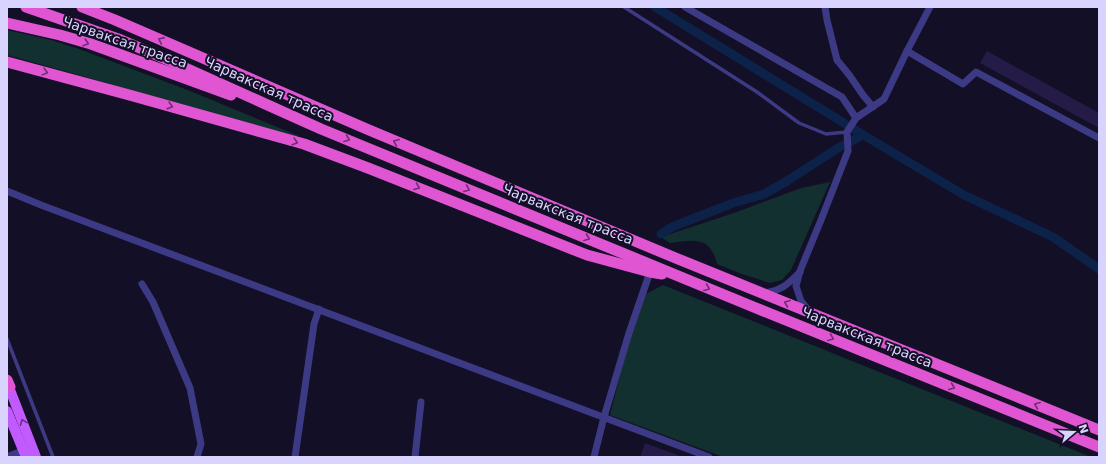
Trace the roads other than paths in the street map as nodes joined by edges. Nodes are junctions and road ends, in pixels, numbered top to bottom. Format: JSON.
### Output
{"nodes":[{"id":1,"x":26,"y":7,"type":"edge"},
{"id":2,"x":82,"y":7,"type":"edge"},
{"id":3,"x":624,"y":7,"type":"edge"},
{"id":4,"x":685,"y":7,"type":"edge"},
{"id":5,"x":825,"y":7,"type":"edge"},
{"id":6,"x":930,"y":7,"type":"edge"},
{"id":7,"x":7,"y":23,"type":"edge"},
{"id":8,"x":907,"y":51,"type":"junction"},
{"id":9,"x":7,"y":62,"type":"edge"},
{"id":10,"x":873,"y":107,"type":"junction"},
{"id":11,"x":856,"y":118,"type":"junction"},
{"id":12,"x":321,"y":129,"type":"junction"},
{"id":13,"x":846,"y":132,"type":"junction"},
{"id":14,"x":1099,"y":138,"type":"edge"},
{"id":15,"x":7,"y":191,"type":"edge"},
{"id":16,"x":800,"y":271,"type":"junction"},
{"id":17,"x":650,"y":272,"type":"junction"},
{"id":18,"x":682,"y":277,"type":"junction"},
{"id":19,"x":142,"y":284,"type":"dead end"},
{"id":20,"x":762,"y":293,"type":"junction"},
{"id":21,"x":319,"y":309,"type":"junction"},
{"id":22,"x":813,"y":314,"type":"junction"},
{"id":23,"x":7,"y":339,"type":"edge"},
{"id":24,"x":8,"y":383,"type":"edge"},
{"id":25,"x":421,"y":402,"type":"dead end"},
{"id":26,"x":7,"y":411,"type":"edge"},
{"id":27,"x":604,"y":417,"type":"junction"},
{"id":28,"x":1099,"y":430,"type":"edge"},
{"id":29,"x":1099,"y":447,"type":"edge"},
{"id":30,"x":7,"y":448,"type":"edge"},
{"id":31,"x":28,"y":451,"type":"edge"},
{"id":32,"x":9,"y":456,"type":"edge"},
{"id":33,"x":36,"y":457,"type":"edge"},
{"id":34,"x":53,"y":457,"type":"edge"},
{"id":35,"x":197,"y":457,"type":"edge"},
{"id":36,"x":295,"y":457,"type":"edge"},
{"id":37,"x":415,"y":457,"type":"edge"},
{"id":38,"x":594,"y":457,"type":"edge"},
{"id":39,"x":709,"y":457,"type":"edge"}],
"edges":[{"from":1,"to":12,"type":"highway","name":"Чарвакская трасса"},
{"from":20,"to":2,"type":"highway","name":"Чарвакская трасса","one_way":true},
{"from":3,"to":13,"type":"lane"},
{"from":4,"to":11,"type":"street"},
{"from":5,"to":10,"type":"street"},
{"from":6,"to":8,"type":"street"},
{"from":7,"to":12,"type":"highway","name":"Чарваксая трасса","one_way":true},
{"from":8,"to":10,"type":"street"},
{"from":8,"to":14,"type":"street"},
{"from":9,"to":17,"type":"highway","one_way":true},
{"from":10,"to":11,"type":"street"},
{"from":11,"to":13,"type":"street"},
{"from":12,"to":18,"type":"highway","name":"Чарвакская трасса","one_way":true},
{"from":13,"to":16,"type":"street"},
{"from":15,"to":21,"type":"street"},
{"from":16,"to":20,"type":"street"},
{"from":16,"to":22,"type":"street"},
{"from":17,"to":18,"type":"highway"},
{"from":17,"to":27,"type":"street"},
{"from":18,"to":29,"type":"highway","name":"Чарвакская трасса","one_way":true},
{"from":19,"to":35,"type":"street"},
{"from":22,"to":20,"type":"highway","name":"Чарвакская трасса","one_way":true},
{"from":21,"to":27,"type":"street"},
{"from":21,"to":36,"type":"street"},
{"from":28,"to":22,"type":"highway","name":"Чарвакская трасса","one_way":true},
{"from":23,"to":34,"type":"lane"},
{"from":31,"to":24,"type":"main road","one_way":true},
{"from":25,"to":37,"type":"street"},
{"from":26,"to":31,"type":"main road"},
{"from":27,"to":38,"type":"street"},
{"from":27,"to":39,"type":"street"},
{"from":30,"to":32,"type":"street"},
{"from":31,"to":32,"type":"street"},
{"from":31,"to":33,"type":"main road"}]}
